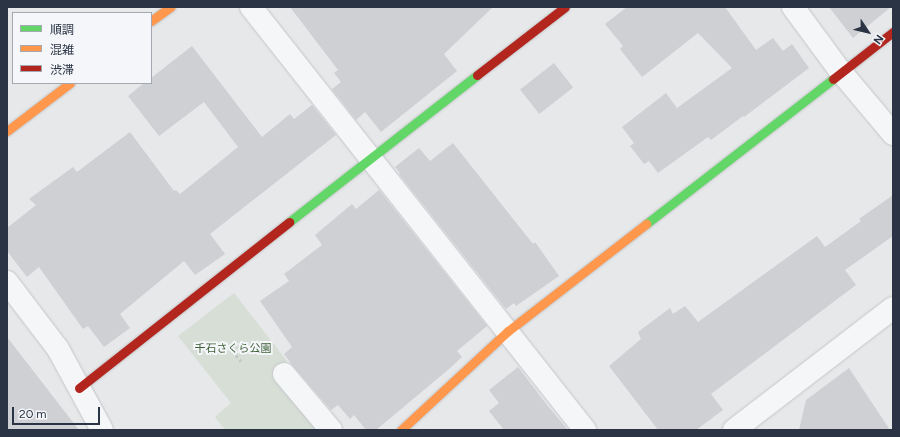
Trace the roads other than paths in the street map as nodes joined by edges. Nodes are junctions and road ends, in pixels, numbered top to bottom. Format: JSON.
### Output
{"nodes":[{"id":1,"x":170,"y":7,"type":"edge"},
{"id":2,"x":251,"y":7,"type":"edge"},
{"id":3,"x":565,"y":7,"type":"edge"},
{"id":4,"x":793,"y":7,"type":"edge"},
{"id":5,"x":152,"y":20,"type":"edge"},
{"id":6,"x":893,"y":32,"type":"edge"},
{"id":7,"x":841,"y":72,"type":"junction"},
{"id":8,"x":69,"y":84,"type":"edge"},
{"id":9,"x":7,"y":131,"type":"edge"},
{"id":10,"x":893,"y":134,"type":"edge"},
{"id":11,"x":370,"y":158,"type":"junction"},
{"id":12,"x":7,"y":282,"type":"edge"},
{"id":13,"x":893,"y":308,"type":"edge"},
{"id":14,"x":508,"y":330,"type":"junction"},
{"id":15,"x":284,"y":374,"type":"dead end"},
{"id":16,"x":79,"y":388,"type":"junction"},
{"id":17,"x":102,"y":430,"type":"edge"},
{"id":18,"x":331,"y":430,"type":"edge"},
{"id":19,"x":401,"y":430,"type":"edge"},
{"id":20,"x":585,"y":430,"type":"edge"},
{"id":21,"x":734,"y":430,"type":"edge"}],
"edges":[{"from":1,"to":5,"type":"street"},
{"from":2,"to":11,"type":"street"},
{"from":3,"to":11,"type":"street"},
{"from":4,"to":7,"type":"street"},
{"from":6,"to":7,"type":"street"},
{"from":7,"to":10,"type":"street"},
{"from":7,"to":14,"type":"street"},
{"from":8,"to":9,"type":"street"},
{"from":11,"to":14,"type":"street"},
{"from":11,"to":16,"type":"street"},
{"from":12,"to":16,"type":"street"},
{"from":13,"to":21,"type":"street"},
{"from":14,"to":19,"type":"street"},
{"from":14,"to":20,"type":"street"},
{"from":15,"to":18,"type":"street"},
{"from":16,"to":17,"type":"street"}]}
